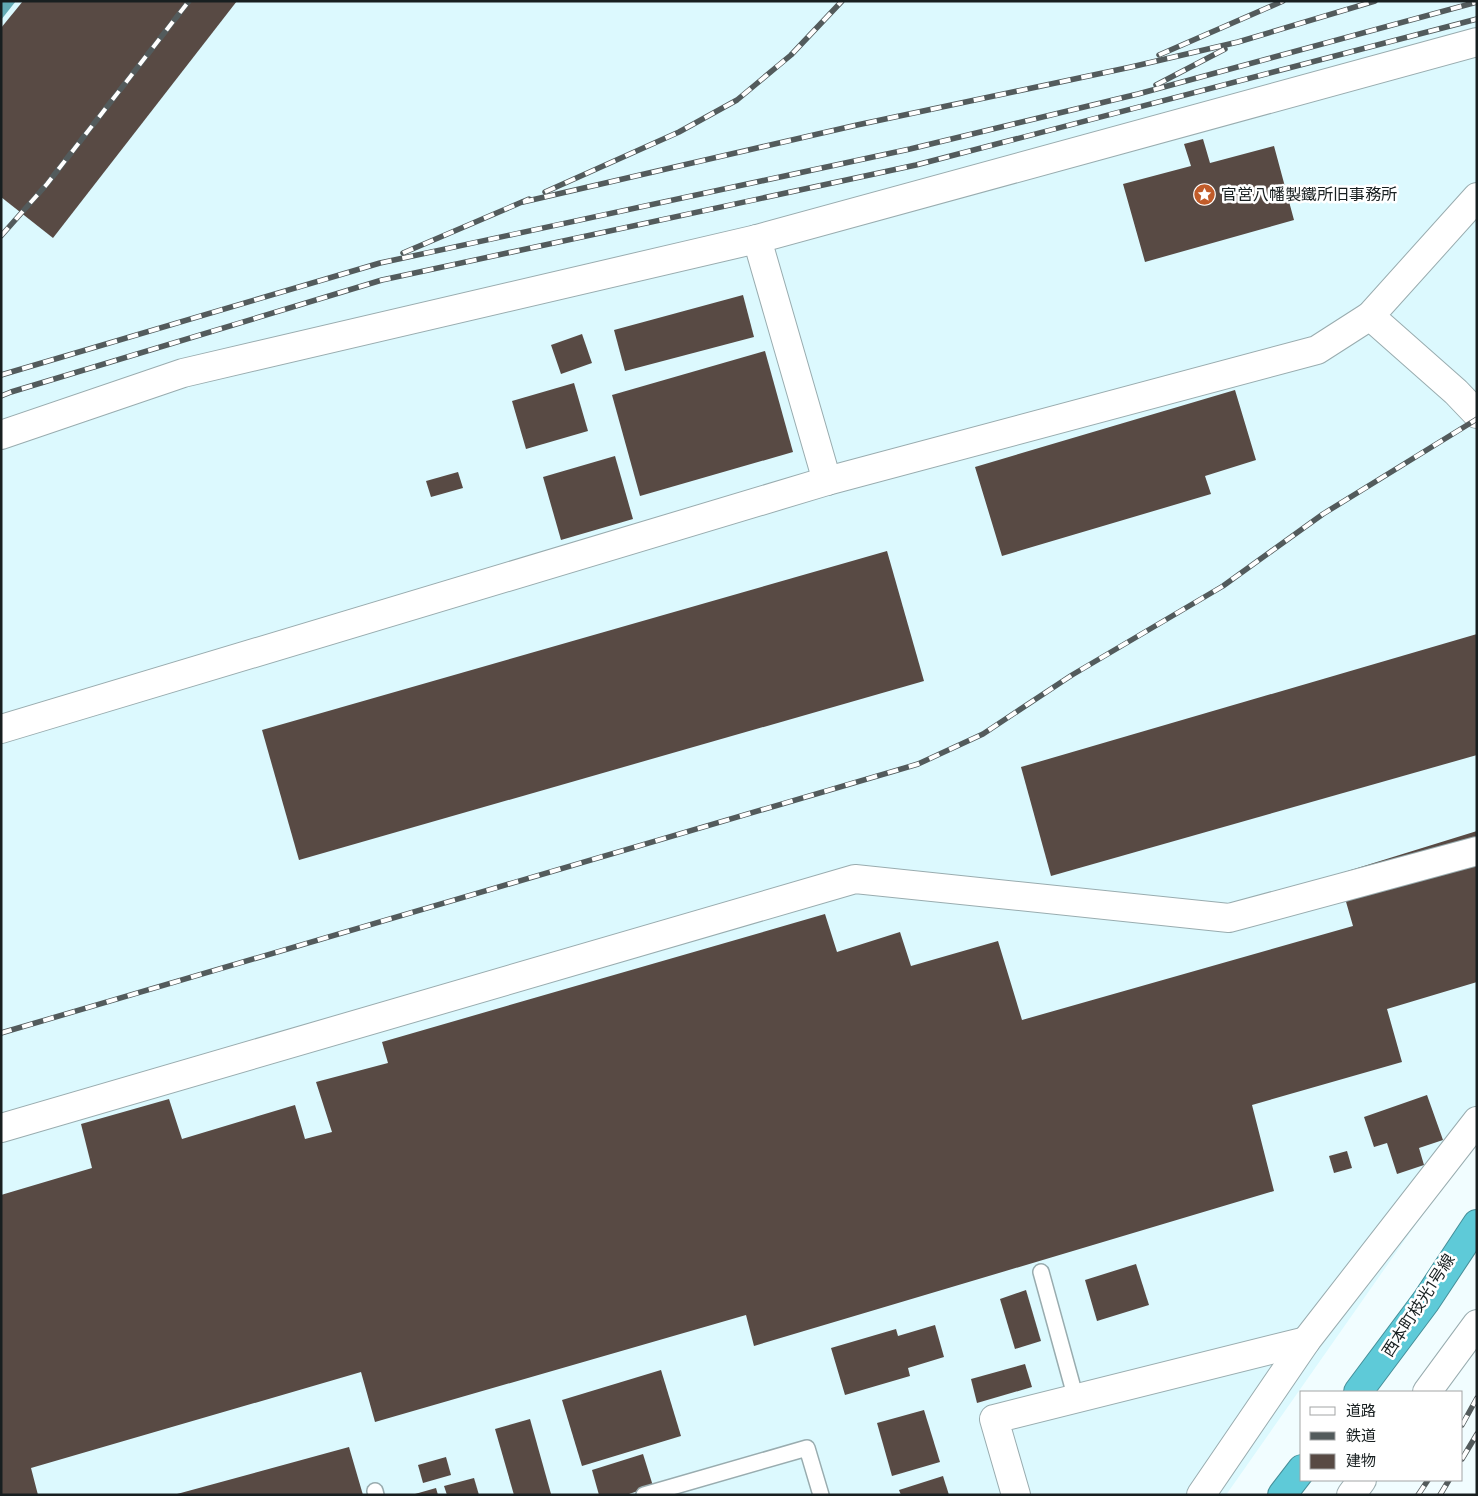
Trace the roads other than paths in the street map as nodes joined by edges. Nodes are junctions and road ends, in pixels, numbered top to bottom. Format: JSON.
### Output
{"nodes":[{"id":1,"x":1477,"y":42,"type":"edge"},
{"id":2,"x":1477,"y":196,"type":"edge"},
{"id":3,"x":758,"y":239,"type":"junction"},
{"id":4,"x":1370,"y":316,"type":"junction"},
{"id":5,"x":1477,"y":414,"type":"edge"},
{"id":6,"x":1,"y":435,"type":"edge"},
{"id":7,"x":828,"y":481,"type":"junction"},
{"id":8,"x":1,"y":730,"type":"edge"},
{"id":9,"x":1477,"y":851,"type":"edge"},
{"id":10,"x":1477,"y":1121,"type":"edge"},
{"id":11,"x":1,"y":1128,"type":"edge"},
{"id":12,"x":1477,"y":1216,"type":"edge"},
{"id":13,"x":1477,"y":1224,"type":"edge"},
{"id":14,"x":1041,"y":1272,"type":"dead end"},
{"id":15,"x":1477,"y":1324,"type":"edge"},
{"id":16,"x":1306,"y":1341,"type":"junction"},
{"id":17,"x":1359,"y":1391,"type":"edge"},
{"id":18,"x":1359,"y":1391,"type":"edge"},
{"id":19,"x":1428,"y":1391,"type":"edge"},
{"id":20,"x":1076,"y":1399,"type":"junction"},
{"id":21,"x":1300,"y":1467,"type":"edge"},
{"id":22,"x":1300,"y":1472,"type":"edge"},
{"id":23,"x":1361,"y":1481,"type":"edge"},
{"id":24,"x":644,"y":1495,"type":"edge"},
{"id":25,"x":821,"y":1495,"type":"edge"},
{"id":26,"x":1016,"y":1495,"type":"edge"},
{"id":27,"x":1201,"y":1495,"type":"edge"},
{"id":28,"x":1278,"y":1495,"type":"edge"},
{"id":29,"x":1282,"y":1495,"type":"edge"},
{"id":30,"x":1351,"y":1495,"type":"edge"}],
"edges":[{"from":1,"to":3,"type":"street"},
{"from":2,"to":4,"type":"street"},
{"from":3,"to":6,"type":"street"},
{"from":3,"to":7,"type":"street"},
{"from":4,"to":5,"type":"street"},
{"from":4,"to":7,"type":"street"},
{"from":7,"to":8,"type":"street"},
{"from":9,"to":11,"type":"street"},
{"from":10,"to":16,"type":"street"},
{"from":12,"to":17,"type":"street","name":"西本町枝光1号線"},
{"from":13,"to":18,"type":"highway"},
{"from":14,"to":20,"type":"lane"},
{"from":15,"to":19,"type":"street"},
{"from":16,"to":20,"type":"street"},
{"from":16,"to":27,"type":"street"},
{"from":20,"to":26,"type":"street"},
{"from":21,"to":28,"type":"street"},
{"from":22,"to":29,"type":"highway"},
{"from":23,"to":30,"type":"street"},
{"from":24,"to":25,"type":"lane"}]}
